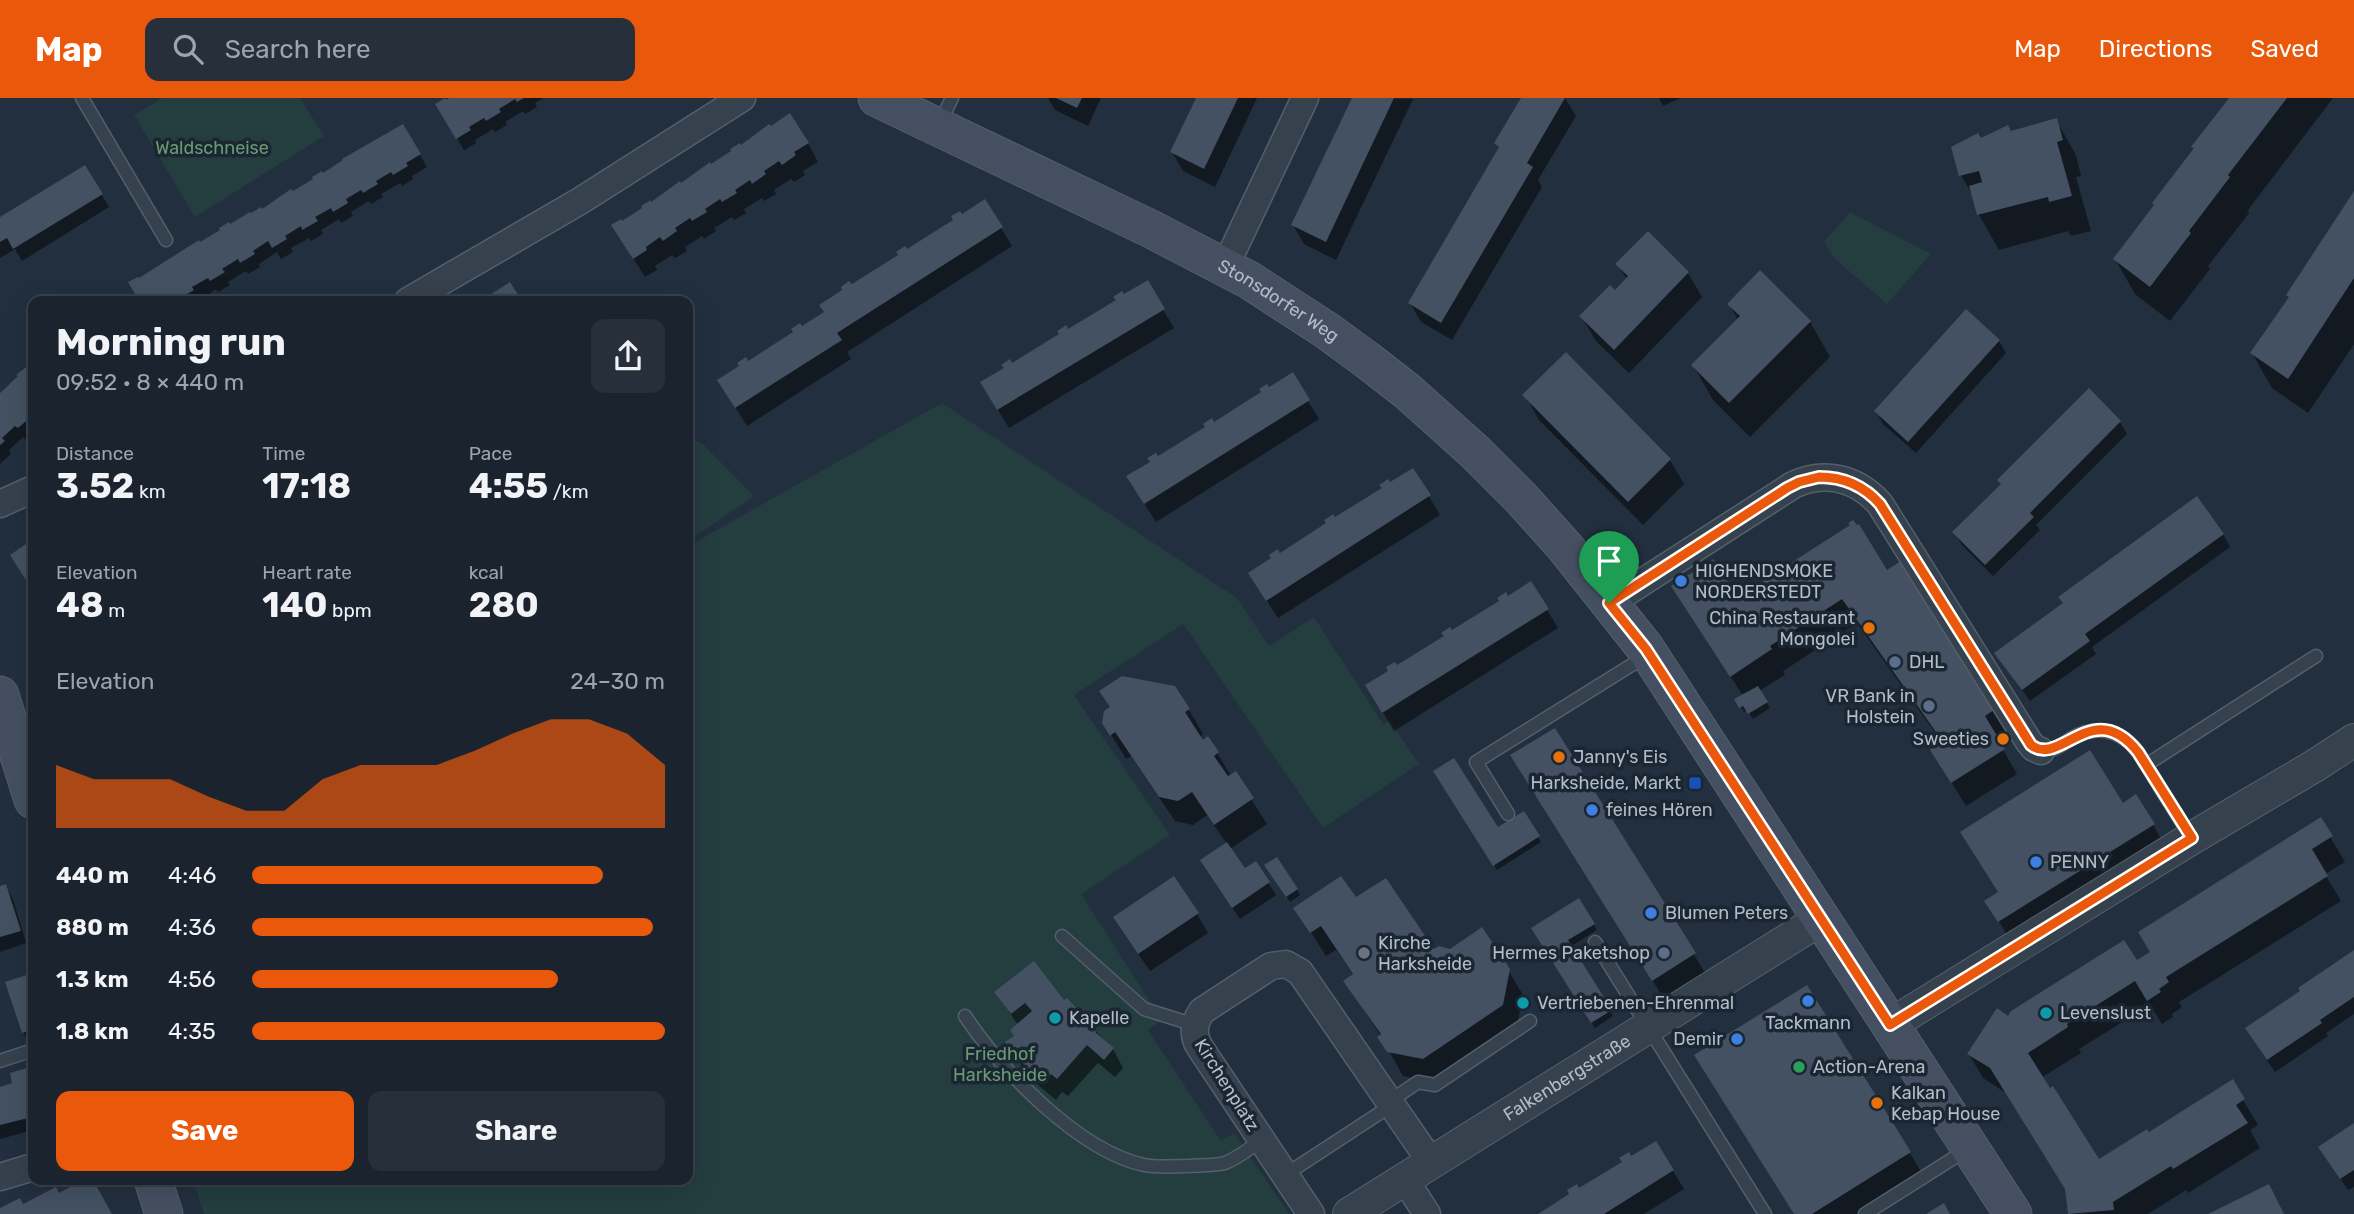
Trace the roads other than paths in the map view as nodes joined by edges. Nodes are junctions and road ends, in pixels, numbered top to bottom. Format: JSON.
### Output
{"nodes":[{"id":1,"x":82,"y":98,"type":"edge"},
{"id":2,"x":742,"y":98,"type":"edge"},
{"id":3,"x":877,"y":98,"type":"edge"},
{"id":4,"x":1305,"y":98,"type":"edge"},
{"id":5,"x":945,"y":112,"type":"edge"},
{"id":6,"x":166,"y":240,"type":"dead end"},
{"id":7,"x":1225,"y":267,"type":"junction"},
{"id":8,"x":417,"y":296,"type":"edge"},
{"id":9,"x":28,"y":491,"type":"edge"},
{"id":10,"x":0,"y":504,"type":"edge"},
{"id":11,"x":1609,"y":603,"type":"junction"},
{"id":12,"x":1649,"y":654,"type":"junction"},
{"id":13,"x":2316,"y":656,"type":"dead end"},
{"id":14,"x":0,"y":695,"type":"edge"},
{"id":15,"x":2352,"y":744,"type":"edge"},
{"id":16,"x":2041,"y":751,"type":"joint"},
{"id":17,"x":2146,"y":765,"type":"junction"},
{"id":18,"x":28,"y":784,"type":"edge"},
{"id":19,"x":1508,"y":814,"type":"dead end"},
{"id":20,"x":2192,"y":838,"type":"junction"},
{"id":21,"x":1821,"y":919,"type":"junction"},
{"id":22,"x":1062,"y":936,"type":"dead end"},
{"id":23,"x":1595,"y":942,"type":"dead end"},
{"id":24,"x":965,"y":1016,"type":"dead end"},
{"id":25,"x":1530,"y":1021,"type":"dead end"},
{"id":26,"x":1195,"y":1025,"type":"junction"},
{"id":27,"x":1890,"y":1025,"type":"junction"},
{"id":28,"x":1649,"y":1027,"type":"junction"},
{"id":29,"x":28,"y":1052,"type":"edge"},
{"id":30,"x":0,"y":1061,"type":"edge"},
{"id":31,"x":1391,"y":1103,"type":"junction"},
{"id":32,"x":1262,"y":1140,"type":"junction"},
{"id":33,"x":1970,"y":1148,"type":"junction"},
{"id":34,"x":1431,"y":1161,"type":"junction"},
{"id":35,"x":28,"y":1169,"type":"edge"},
{"id":36,"x":1285,"y":1175,"type":"junction"},
{"id":37,"x":0,"y":1177,"type":"edge"},
{"id":38,"x":1404,"y":1178,"type":"junction"},
{"id":39,"x":155,"y":1185,"type":"edge"},
{"id":40,"x":164,"y":1214,"type":"edge"},
{"id":41,"x":1311,"y":1214,"type":"edge"},
{"id":42,"x":1349,"y":1214,"type":"edge"},
{"id":43,"x":1427,"y":1214,"type":"edge"},
{"id":44,"x":1765,"y":1214,"type":"edge"},
{"id":45,"x":1865,"y":1214,"type":"edge"},
{"id":46,"x":2013,"y":1214,"type":"edge"}],
"edges":[{"from":1,"to":6,"type":"lane"},
{"from":2,"to":8,"type":"street"},
{"from":3,"to":5,"type":"main road","name":"Stonsdorfer Weg"},
{"from":4,"to":7,"type":"street"},
{"from":5,"to":7,"type":"main road","name":"Stonsdorfer Weg"},
{"from":7,"to":11,"type":"main road","name":"Stonsdorfer Weg"},
{"from":9,"to":10,"type":"street"},
{"from":11,"to":12,"type":"main road","name":"Stonsdorfer Weg"},
{"from":11,"to":16,"type":"street"},
{"from":12,"to":19,"type":"lane"},
{"from":12,"to":21,"type":"main road","name":"Stonsdorfer Weg"},
{"from":13,"to":17,"type":"lane"},
{"from":14,"to":18,"type":"main road"},
{"from":15,"to":20,"type":"street"},
{"from":16,"to":17,"type":"lane"},
{"from":17,"to":20,"type":"lane"},
{"from":20,"to":27,"type":"street"},
{"from":21,"to":27,"type":"main road","name":"Stonsdorfer Weg"},
{"from":21,"to":28,"type":"street","name":"Falkenbergstraße"},
{"from":22,"to":26,"type":"lane"},
{"from":23,"to":28,"type":"lane"},
{"from":24,"to":32,"type":"lane"},
{"from":25,"to":31,"type":"lane"},
{"from":26,"to":31,"type":"street","name":"Kirchenplatz"},
{"from":26,"to":32,"type":"street","name":"Kirchenplatz"},
{"from":27,"to":33,"type":"main road","name":"Stonsdorfer Weg"},
{"from":28,"to":34,"type":"street","name":"Falkenbergstraße"},
{"from":28,"to":44,"type":"lane"},
{"from":29,"to":30,"type":"lane"},
{"from":31,"to":34,"type":"street","name":"Kirchenplatz"},
{"from":31,"to":36,"type":"lane"},
{"from":32,"to":36,"type":"street","name":"Kirchenplatz"},
{"from":33,"to":45,"type":"lane"},
{"from":33,"to":46,"type":"main road","name":"Stonsdorfer Weg"},
{"from":34,"to":38,"type":"street","name":"Falkenbergstraße"},
{"from":35,"to":37,"type":"street"},
{"from":36,"to":41,"type":"street","name":"Kirchenplatz"},
{"from":38,"to":42,"type":"street","name":"Falkenbergstraße"},
{"from":38,"to":43,"type":"street"},
{"from":39,"to":40,"type":"main road"}]}
